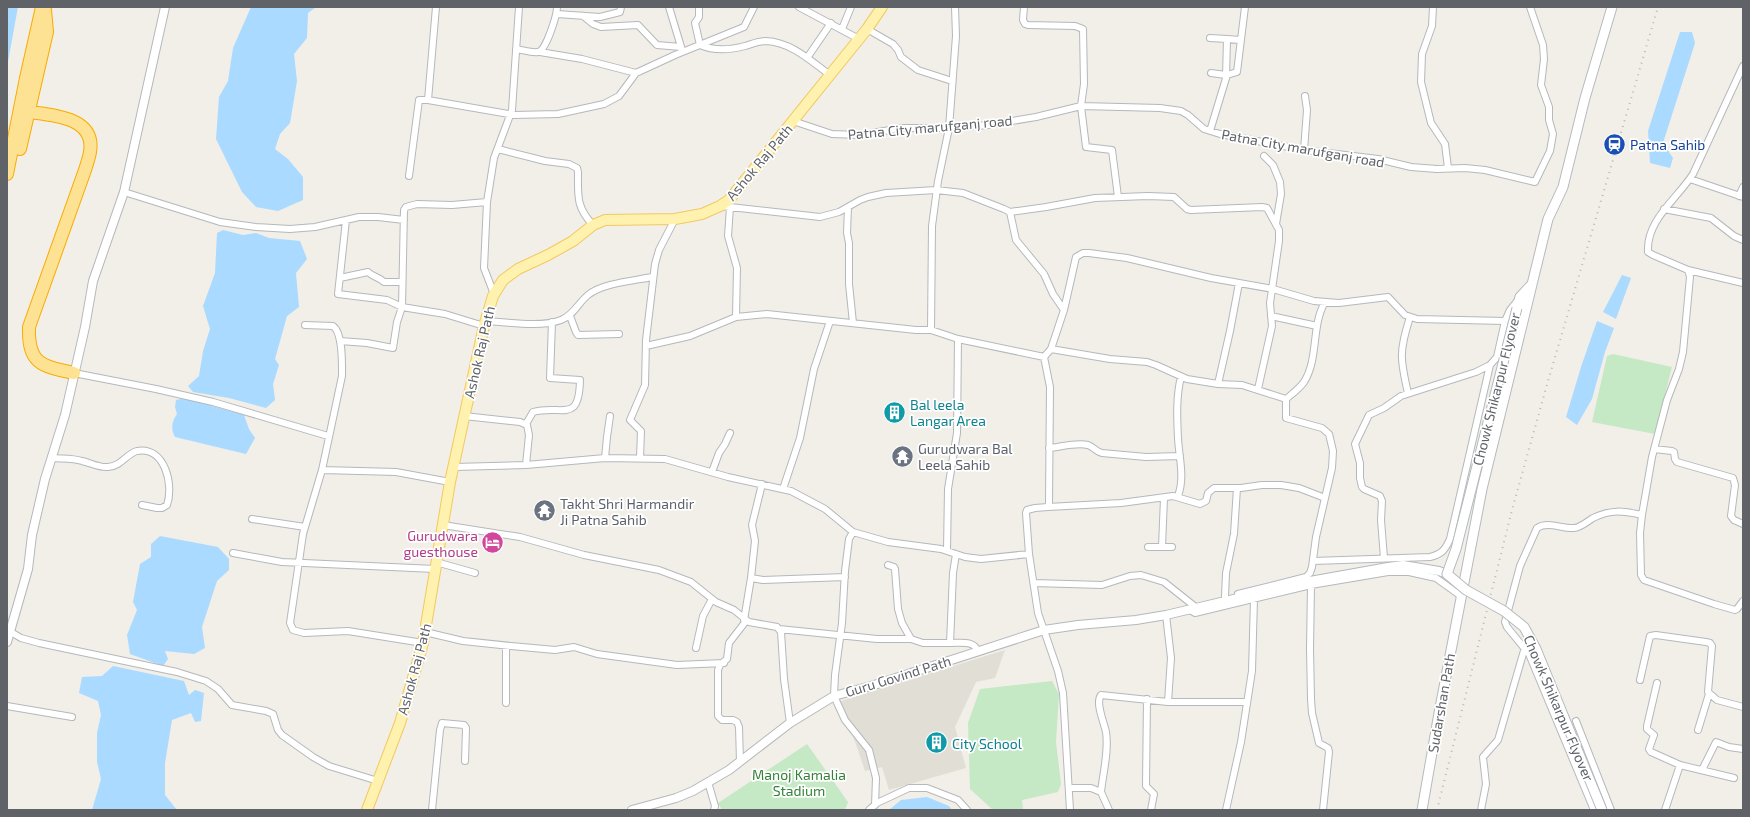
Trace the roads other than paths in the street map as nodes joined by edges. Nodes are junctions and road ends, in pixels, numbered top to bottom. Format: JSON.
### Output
{"nodes":[{"id":1,"x":35,"y":7,"type":"edge"},
{"id":2,"x":44,"y":7,"type":"edge"},
{"id":3,"x":165,"y":7,"type":"edge"},
{"id":4,"x":436,"y":7,"type":"edge"},
{"id":5,"x":519,"y":7,"type":"edge"},
{"id":6,"x":557,"y":7,"type":"edge"},
{"id":7,"x":621,"y":7,"type":"edge"},
{"id":8,"x":669,"y":7,"type":"edge"},
{"id":9,"x":699,"y":7,"type":"edge"},
{"id":10,"x":754,"y":7,"type":"edge"},
{"id":11,"x":799,"y":7,"type":"edge"},
{"id":12,"x":851,"y":7,"type":"edge"},
{"id":13,"x":882,"y":7,"type":"edge"},
{"id":14,"x":955,"y":7,"type":"edge"},
{"id":15,"x":1024,"y":7,"type":"edge"},
{"id":16,"x":1245,"y":7,"type":"edge"},
{"id":17,"x":1433,"y":7,"type":"edge"},
{"id":18,"x":1530,"y":7,"type":"edge"},
{"id":19,"x":1612,"y":7,"type":"edge"},
{"id":20,"x":557,"y":14,"type":"junction"},
{"id":21,"x":583,"y":16,"type":"junction"},
{"id":22,"x":830,"y":23,"type":"junction"},
{"id":23,"x":842,"y":29,"type":"junction"},
{"id":24,"x":867,"y":29,"type":"junction"},
{"id":25,"x":1210,"y":38,"type":"dead end"},
{"id":26,"x":859,"y":39,"type":"junction"},
{"id":27,"x":1227,"y":39,"type":"junction"},
{"id":28,"x":1240,"y":40,"type":"junction"},
{"id":29,"x":700,"y":45,"type":"junction"},
{"id":30,"x":516,"y":49,"type":"junction"},
{"id":31,"x":682,"y":50,"type":"junction"},
{"id":32,"x":540,"y":52,"type":"junction"},
{"id":33,"x":808,"y":58,"type":"junction"},
{"id":34,"x":1743,"y":66,"type":"edge"},
{"id":35,"x":636,"y":73,"type":"junction"},
{"id":36,"x":1211,"y":73,"type":"dead end"},
{"id":37,"x":830,"y":75,"type":"junction"},
{"id":38,"x":1226,"y":76,"type":"junction"},
{"id":39,"x":952,"y":81,"type":"junction"},
{"id":40,"x":1306,"y":96,"type":"dead end"},
{"id":41,"x":428,"y":100,"type":"junction"},
{"id":42,"x":1081,"y":106,"type":"junction"},
{"id":43,"x":29,"y":112,"type":"junction"},
{"id":44,"x":511,"y":114,"type":"junction"},
{"id":45,"x":793,"y":121,"type":"junction"},
{"id":46,"x":949,"y":128,"type":"junction"},
{"id":47,"x":1210,"y":132,"type":"junction"},
{"id":48,"x":7,"y":138,"type":"edge"},
{"id":49,"x":498,"y":149,"type":"junction"},
{"id":50,"x":1304,"y":150,"type":"junction"},
{"id":51,"x":1264,"y":156,"type":"dead end"},
{"id":52,"x":1448,"y":168,"type":"junction"},
{"id":53,"x":8,"y":169,"type":"edge"},
{"id":54,"x":409,"y":176,"type":"dead end"},
{"id":55,"x":1690,"y":179,"type":"junction"},
{"id":56,"x":1743,"y":187,"type":"edge"},
{"id":57,"x":936,"y":190,"type":"junction"},
{"id":58,"x":124,"y":192,"type":"junction"},
{"id":59,"x":1118,"y":196,"type":"junction"},
{"id":60,"x":1741,"y":196,"type":"edge"},
{"id":61,"x":487,"y":202,"type":"junction"},
{"id":62,"x":725,"y":207,"type":"junction"},
{"id":63,"x":848,"y":207,"type":"junction"},
{"id":64,"x":1664,"y":209,"type":"junction"},
{"id":65,"x":1010,"y":212,"type":"junction"},
{"id":66,"x":675,"y":219,"type":"junction"},
{"id":67,"x":346,"y":220,"type":"junction"},
{"id":68,"x":404,"y":220,"type":"junction"},
{"id":69,"x":1276,"y":224,"type":"junction"},
{"id":70,"x":593,"y":225,"type":"junction"},
{"id":71,"x":1743,"y":240,"type":"edge"},
{"id":72,"x":1688,"y":270,"type":"junction"},
{"id":73,"x":652,"y":277,"type":"junction"},
{"id":74,"x":340,"y":278,"type":"junction"},
{"id":75,"x":402,"y":282,"type":"junction"},
{"id":76,"x":1239,"y":283,"type":"junction"},
{"id":77,"x":1532,"y":283,"type":"junction"},
{"id":78,"x":1743,"y":283,"type":"edge"},
{"id":79,"x":1273,"y":289,"type":"junction"},
{"id":80,"x":494,"y":294,"type":"junction"},
{"id":81,"x":1520,"y":297,"type":"junction"},
{"id":82,"x":1324,"y":302,"type":"junction"},
{"id":83,"x":402,"y":307,"type":"junction"},
{"id":84,"x":1064,"y":310,"type":"junction"},
{"id":85,"x":570,"y":316,"type":"junction"},
{"id":86,"x":1271,"y":316,"type":"junction"},
{"id":87,"x":736,"y":317,"type":"junction"},
{"id":88,"x":1410,"y":317,"type":"junction"},
{"id":89,"x":830,"y":321,"type":"junction"},
{"id":90,"x":1505,"y":321,"type":"junction"},
{"id":91,"x":552,"y":322,"type":"junction"},
{"id":92,"x":853,"y":323,"type":"junction"},
{"id":93,"x":305,"y":324,"type":"dead end"},
{"id":94,"x":484,"y":324,"type":"junction"},
{"id":95,"x":1317,"y":326,"type":"junction"},
{"id":96,"x":931,"y":330,"type":"junction"},
{"id":97,"x":619,"y":334,"type":"dead end"},
{"id":98,"x":958,"y":338,"type":"junction"},
{"id":99,"x":340,"y":341,"type":"junction"},
{"id":100,"x":646,"y":346,"type":"junction"},
{"id":101,"x":1051,"y":349,"type":"junction"},
{"id":102,"x":1044,"y":357,"type":"junction"},
{"id":103,"x":1490,"y":366,"type":"junction"},
{"id":104,"x":74,"y":373,"type":"junction"},
{"id":105,"x":1181,"y":377,"type":"junction"},
{"id":106,"x":1218,"y":384,"type":"junction"},
{"id":107,"x":1258,"y":389,"type":"junction"},
{"id":108,"x":1408,"y":393,"type":"junction"},
{"id":109,"x":1286,"y":399,"type":"junction"},
{"id":110,"x":464,"y":416,"type":"junction"},
{"id":111,"x":610,"y":416,"type":"dead end"},
{"id":112,"x":526,"y":424,"type":"junction"},
{"id":113,"x":730,"y":433,"type":"dead end"},
{"id":114,"x":328,"y":436,"type":"junction"},
{"id":115,"x":1049,"y":448,"type":"junction"},
{"id":116,"x":1654,"y":449,"type":"junction"},
{"id":117,"x":1180,"y":456,"type":"junction"},
{"id":118,"x":51,"y":458,"type":"junction"},
{"id":119,"x":605,"y":458,"type":"junction"},
{"id":120,"x":640,"y":458,"type":"junction"},
{"id":121,"x":526,"y":465,"type":"junction"},
{"id":122,"x":454,"y":467,"type":"junction"},
{"id":123,"x":322,"y":470,"type":"junction"},
{"id":124,"x":712,"y":472,"type":"junction"},
{"id":125,"x":450,"y":482,"type":"junction"},
{"id":126,"x":762,"y":484,"type":"junction"},
{"id":127,"x":1237,"y":488,"type":"junction"},
{"id":128,"x":783,"y":489,"type":"junction"},
{"id":129,"x":1178,"y":496,"type":"junction"},
{"id":130,"x":1164,"y":498,"type":"junction"},
{"id":131,"x":1325,"y":498,"type":"junction"},
{"id":132,"x":142,"y":505,"type":"dead end"},
{"id":133,"x":1048,"y":507,"type":"junction"},
{"id":134,"x":1642,"y":515,"type":"junction"},
{"id":135,"x":252,"y":519,"type":"dead end"},
{"id":136,"x":1743,"y":524,"type":"edge"},
{"id":137,"x":443,"y":525,"type":"junction"},
{"id":138,"x":304,"y":527,"type":"junction"},
{"id":139,"x":854,"y":532,"type":"junction"},
{"id":140,"x":1148,"y":547,"type":"dead end"},
{"id":141,"x":1162,"y":547,"type":"junction"},
{"id":142,"x":1172,"y":547,"type":"dead end"},
{"id":143,"x":947,"y":551,"type":"junction"},
{"id":144,"x":232,"y":553,"type":"dead end"},
{"id":145,"x":956,"y":554,"type":"junction"},
{"id":146,"x":1029,"y":554,"type":"junction"},
{"id":147,"x":1384,"y":558,"type":"junction"},
{"id":148,"x":1313,"y":561,"type":"junction"},
{"id":149,"x":298,"y":563,"type":"junction"},
{"id":150,"x":888,"y":565,"type":"dead end"},
{"id":151,"x":436,"y":566,"type":"junction"},
{"id":152,"x":475,"y":573,"type":"dead end"},
{"id":153,"x":1447,"y":574,"type":"junction"},
{"id":154,"x":751,"y":578,"type":"junction"},
{"id":155,"x":845,"y":578,"type":"junction"},
{"id":156,"x":1034,"y":583,"type":"junction"},
{"id":157,"x":1311,"y":585,"type":"junction"},
{"id":158,"x":1461,"y":596,"type":"junction"},
{"id":159,"x":1226,"y":597,"type":"junction"},
{"id":160,"x":712,"y":599,"type":"junction"},
{"id":161,"x":1254,"y":599,"type":"junction"},
{"id":162,"x":1743,"y":601,"type":"edge"},
{"id":163,"x":1191,"y":607,"type":"junction"},
{"id":164,"x":1166,"y":615,"type":"junction"},
{"id":165,"x":745,"y":620,"type":"junction"},
{"id":166,"x":779,"y":629,"type":"junction"},
{"id":167,"x":1044,"y":630,"type":"junction"},
{"id":168,"x":9,"y":631,"type":"junction"},
{"id":169,"x":425,"y":632,"type":"junction"},
{"id":170,"x":840,"y":636,"type":"junction"},
{"id":171,"x":911,"y":639,"type":"junction"},
{"id":172,"x":7,"y":642,"type":"edge"},
{"id":173,"x":423,"y":643,"type":"junction"},
{"id":174,"x":950,"y":643,"type":"junction"},
{"id":175,"x":506,"y":646,"type":"junction"},
{"id":176,"x":1525,"y":647,"type":"junction"},
{"id":177,"x":696,"y":648,"type":"dead end"},
{"id":178,"x":978,"y":651,"type":"junction"},
{"id":179,"x":724,"y":663,"type":"junction"},
{"id":180,"x":1640,"y":680,"type":"dead end"},
{"id":181,"x":1657,"y":683,"type":"dead end"},
{"id":182,"x":1709,"y":694,"type":"junction"},
{"id":183,"x":834,"y":696,"type":"junction"},
{"id":184,"x":1147,"y":699,"type":"junction"},
{"id":185,"x":1168,"y":702,"type":"junction"},
{"id":186,"x":1248,"y":702,"type":"junction"},
{"id":187,"x":506,"y":703,"type":"dead end"},
{"id":188,"x":7,"y":706,"type":"edge"},
{"id":189,"x":1743,"y":707,"type":"edge"},
{"id":190,"x":72,"y":717,"type":"dead end"},
{"id":191,"x":790,"y":722,"type":"junction"},
{"id":192,"x":1576,"y":722,"type":"dead end"},
{"id":193,"x":1698,"y":730,"type":"dead end"},
{"id":194,"x":1743,"y":749,"type":"edge"},
{"id":195,"x":465,"y":761,"type":"dead end"},
{"id":196,"x":740,"y":762,"type":"junction"},
{"id":197,"x":1680,"y":765,"type":"junction"},
{"id":198,"x":1702,"y":770,"type":"junction"},
{"id":199,"x":1734,"y":778,"type":"dead end"},
{"id":200,"x":378,"y":781,"type":"junction"},
{"id":201,"x":708,"y":782,"type":"junction"},
{"id":202,"x":1069,"y":788,"type":"junction"},
{"id":203,"x":1101,"y":792,"type":"junction"},
{"id":204,"x":875,"y":805,"type":"junction"},
{"id":205,"x":367,"y":810,"type":"edge"},
{"id":206,"x":432,"y":810,"type":"edge"},
{"id":207,"x":632,"y":810,"type":"edge"},
{"id":208,"x":714,"y":810,"type":"edge"},
{"id":209,"x":869,"y":810,"type":"edge"},
{"id":210,"x":967,"y":810,"type":"edge"},
{"id":211,"x":1070,"y":810,"type":"edge"},
{"id":212,"x":1109,"y":810,"type":"edge"},
{"id":213,"x":1151,"y":810,"type":"edge"},
{"id":214,"x":1226,"y":810,"type":"edge"},
{"id":215,"x":1323,"y":810,"type":"edge"},
{"id":216,"x":1422,"y":810,"type":"edge"},
{"id":217,"x":1482,"y":810,"type":"edge"},
{"id":218,"x":1594,"y":810,"type":"edge"},
{"id":219,"x":1602,"y":810,"type":"edge"},
{"id":220,"x":1611,"y":810,"type":"edge"},
{"id":221,"x":1664,"y":810,"type":"edge"}],
"edges":[{"from":1,"to":48,"type":"highway"},
{"from":2,"to":43,"type":"highway"},
{"from":2,"to":53,"type":"highway"},
{"from":3,"to":58,"type":"street"},
{"from":4,"to":41,"type":"street"},
{"from":5,"to":30,"type":"street"},
{"from":6,"to":20,"type":"street"},
{"from":7,"to":21,"type":"street"},
{"from":8,"to":31,"type":"street"},
{"from":9,"to":29,"type":"street"},
{"from":10,"to":29,"type":"street"},
{"from":11,"to":22,"type":"street"},
{"from":12,"to":23,"type":"street"},
{"from":13,"to":24,"type":"main road","name":"Ashok Raj Path"},
{"from":14,"to":39,"type":"street"},
{"from":15,"to":42,"type":"street"},
{"from":16,"to":28,"type":"street"},
{"from":17,"to":52,"type":"street"},
{"from":18,"to":52,"type":"street","name":"Patna City marufganj road"},
{"from":19,"to":77,"type":"main road","name":"Sudarshan Path"},
{"from":20,"to":21,"type":"street"},
{"from":20,"to":32,"type":"street"},
{"from":21,"to":31,"type":"street"},
{"from":22,"to":23,"type":"street"},
{"from":22,"to":33,"type":"street"},
{"from":23,"to":26,"type":"street"},
{"from":24,"to":26,"type":"main road","name":"Ashok Raj Path"},
{"from":24,"to":39,"type":"street"},
{"from":25,"to":27,"type":"street"},
{"from":26,"to":37,"type":"main road","name":"Ashok Raj Path"},
{"from":27,"to":28,"type":"street"},
{"from":27,"to":38,"type":"street"},
{"from":28,"to":38,"type":"street"},
{"from":29,"to":31,"type":"street"},
{"from":29,"to":33,"type":"street"},
{"from":30,"to":32,"type":"street"},
{"from":30,"to":44,"type":"street"},
{"from":31,"to":35,"type":"street"},
{"from":32,"to":35,"type":"street"},
{"from":33,"to":37,"type":"street"},
{"from":34,"to":55,"type":"street"},
{"from":35,"to":44,"type":"street"},
{"from":36,"to":38,"type":"street"},
{"from":37,"to":45,"type":"main road","name":"Ashok Raj Path"},
{"from":38,"to":47,"type":"street"},
{"from":39,"to":46,"type":"street"},
{"from":40,"to":50,"type":"street"},
{"from":41,"to":44,"type":"street"},
{"from":41,"to":54,"type":"street"},
{"from":42,"to":46,"type":"street","name":"Patna City marufganj road"},
{"from":42,"to":47,"type":"street","name":"Patna City marufganj road"},
{"from":42,"to":59,"type":"street"},
{"from":43,"to":53,"type":"highway"},
{"from":43,"to":104,"type":"highway"},
{"from":44,"to":49,"type":"street"},
{"from":45,"to":46,"type":"street","name":"Patna City marufganj road"},
{"from":45,"to":62,"type":"main road","name":"Ashok Raj Path"},
{"from":46,"to":57,"type":"street"},
{"from":47,"to":50,"type":"street","name":"Patna City marufganj road"},
{"from":49,"to":61,"type":"street"},
{"from":49,"to":70,"type":"street"},
{"from":50,"to":52,"type":"street","name":"Patna City marufganj road"},
{"from":51,"to":69,"type":"street"},
{"from":55,"to":60,"type":"street"},
{"from":55,"to":64,"type":"street"},
{"from":56,"to":60,"type":"street"},
{"from":57,"to":63,"type":"street"},
{"from":57,"to":65,"type":"street"},
{"from":57,"to":96,"type":"street"},
{"from":58,"to":67,"type":"street"},
{"from":58,"to":104,"type":"street"},
{"from":59,"to":65,"type":"street"},
{"from":59,"to":69,"type":"street"},
{"from":61,"to":68,"type":"street"},
{"from":61,"to":80,"type":"street"},
{"from":62,"to":63,"type":"street"},
{"from":62,"to":66,"type":"main road","name":"Ashok Raj Path"},
{"from":62,"to":87,"type":"street"},
{"from":63,"to":92,"type":"street"},
{"from":64,"to":71,"type":"street"},
{"from":64,"to":72,"type":"street"},
{"from":65,"to":84,"type":"street"},
{"from":66,"to":70,"type":"main road","name":"Ashok Raj Path"},
{"from":66,"to":73,"type":"street"},
{"from":67,"to":68,"type":"street"},
{"from":67,"to":74,"type":"street"},
{"from":68,"to":75,"type":"street"},
{"from":69,"to":79,"type":"street"},
{"from":70,"to":80,"type":"main road","name":"Ashok Raj Path"},
{"from":72,"to":78,"type":"street"},
{"from":72,"to":116,"type":"street"},
{"from":73,"to":85,"type":"street"},
{"from":73,"to":100,"type":"street"},
{"from":74,"to":75,"type":"street"},
{"from":74,"to":83,"type":"street"},
{"from":75,"to":83,"type":"street"},
{"from":76,"to":79,"type":"street"},
{"from":76,"to":84,"type":"street"},
{"from":76,"to":106,"type":"street"},
{"from":77,"to":81,"type":"main road"},
{"from":77,"to":158,"type":"main road","name":"Sudarshan Path"},
{"from":79,"to":82,"type":"street"},
{"from":79,"to":86,"type":"street"},
{"from":80,"to":94,"type":"main road","name":"Ashok Raj Path"},
{"from":81,"to":90,"type":"street"},
{"from":81,"to":153,"type":"main road","name":"Chowk Shikarpur Flyover","bridge":true},
{"from":82,"to":88,"type":"street"},
{"from":82,"to":95,"type":"street"},
{"from":83,"to":94,"type":"street"},
{"from":83,"to":99,"type":"street"},
{"from":84,"to":101,"type":"street"},
{"from":85,"to":91,"type":"street"},
{"from":85,"to":97,"type":"street"},
{"from":86,"to":95,"type":"street"},
{"from":86,"to":107,"type":"street"},
{"from":87,"to":89,"type":"street"},
{"from":87,"to":100,"type":"street"},
{"from":88,"to":90,"type":"street"},
{"from":88,"to":108,"type":"street"},
{"from":89,"to":92,"type":"street"},
{"from":89,"to":128,"type":"street"},
{"from":90,"to":103,"type":"street"},
{"from":91,"to":94,"type":"street"},
{"from":91,"to":112,"type":"street"},
{"from":92,"to":96,"type":"street"},
{"from":93,"to":99,"type":"street"},
{"from":94,"to":110,"type":"main road","name":"Ashok Raj Path"},
{"from":95,"to":109,"type":"street"},
{"from":96,"to":98,"type":"street"},
{"from":98,"to":102,"type":"street"},
{"from":98,"to":143,"type":"street"},
{"from":99,"to":114,"type":"street"},
{"from":100,"to":120,"type":"street"},
{"from":101,"to":102,"type":"street"},
{"from":101,"to":105,"type":"street"},
{"from":102,"to":115,"type":"street"},
{"from":103,"to":108,"type":"street"},
{"from":103,"to":147,"type":"street"},
{"from":104,"to":114,"type":"street"},
{"from":104,"to":118,"type":"street"},
{"from":105,"to":106,"type":"street"},
{"from":105,"to":117,"type":"street"},
{"from":106,"to":107,"type":"street"},
{"from":107,"to":109,"type":"street"},
{"from":108,"to":147,"type":"street"},
{"from":109,"to":131,"type":"street"},
{"from":110,"to":112,"type":"street"},
{"from":110,"to":122,"type":"main road","name":"Ashok Raj Path"},
{"from":111,"to":119,"type":"street"},
{"from":112,"to":121,"type":"street"},
{"from":113,"to":124,"type":"street"},
{"from":114,"to":123,"type":"street"},
{"from":115,"to":117,"type":"street"},
{"from":115,"to":133,"type":"street"},
{"from":116,"to":134,"type":"street"},
{"from":116,"to":136,"type":"street"},
{"from":117,"to":129,"type":"street"},
{"from":118,"to":132,"type":"street"},
{"from":118,"to":168,"type":"street"},
{"from":119,"to":120,"type":"street"},
{"from":119,"to":121,"type":"street"},
{"from":120,"to":124,"type":"street"},
{"from":121,"to":122,"type":"street"},
{"from":122,"to":125,"type":"main road","name":"Ashok Raj Path"},
{"from":123,"to":125,"type":"street"},
{"from":123,"to":138,"type":"street"},
{"from":124,"to":126,"type":"street"},
{"from":125,"to":137,"type":"main road","name":"Ashok Raj Path"},
{"from":126,"to":128,"type":"street"},
{"from":126,"to":154,"type":"street"},
{"from":127,"to":129,"type":"street"},
{"from":127,"to":131,"type":"street"},
{"from":127,"to":159,"type":"street"},
{"from":128,"to":139,"type":"street"},
{"from":129,"to":130,"type":"street"},
{"from":130,"to":133,"type":"street"},
{"from":130,"to":141,"type":"street"},
{"from":131,"to":148,"type":"street"},
{"from":133,"to":146,"type":"street"},
{"from":134,"to":162,"type":"street"},
{"from":134,"to":176,"type":"street"},
{"from":135,"to":138,"type":"street"},
{"from":137,"to":151,"type":"main road","name":"Ashok Raj Path"},
{"from":137,"to":160,"type":"street"},
{"from":138,"to":149,"type":"street"},
{"from":139,"to":143,"type":"street"},
{"from":139,"to":155,"type":"street"},
{"from":140,"to":141,"type":"street"},
{"from":141,"to":142,"type":"street"},
{"from":143,"to":145,"type":"street"},
{"from":144,"to":149,"type":"street"},
{"from":145,"to":146,"type":"street"},
{"from":145,"to":174,"type":"street"},
{"from":146,"to":156,"type":"street"},
{"from":147,"to":148,"type":"street"},
{"from":148,"to":159,"type":"street"},
{"from":149,"to":151,"type":"street"},
{"from":149,"to":173,"type":"street"},
{"from":150,"to":171,"type":"street"},
{"from":151,"to":152,"type":"street"},
{"from":151,"to":169,"type":"main road","name":"Ashok Raj Path"},
{"from":153,"to":163,"type":"street","name":"Chowk Shikarpur Flyover"},
{"from":153,"to":219,"type":"main road","name":"Chowk Shikarpur Flyover","bridge":true},
{"from":154,"to":155,"type":"street"},
{"from":154,"to":165,"type":"street"},
{"from":155,"to":170,"type":"street"},
{"from":156,"to":163,"type":"street"},
{"from":156,"to":167,"type":"street"},
{"from":157,"to":158,"type":"street"},
{"from":157,"to":161,"type":"street"},
{"from":157,"to":215,"type":"street"},
{"from":158,"to":216,"type":"main road","name":"Sudarshan Path"},
{"from":159,"to":163,"type":"street"},
{"from":160,"to":165,"type":"street"},
{"from":160,"to":177,"type":"street"},
{"from":161,"to":163,"type":"street"},
{"from":161,"to":186,"type":"street"},
{"from":163,"to":164,"type":"street","name":"Guru Govind Path"},
{"from":164,"to":167,"type":"street","name":"Guru Govind Path"},
{"from":164,"to":185,"type":"street"},
{"from":165,"to":166,"type":"street"},
{"from":165,"to":179,"type":"street"},
{"from":166,"to":170,"type":"street"},
{"from":166,"to":191,"type":"street"},
{"from":167,"to":178,"type":"street","name":"Guru Govind Path"},
{"from":167,"to":202,"type":"street"},
{"from":168,"to":172,"type":"street"},
{"from":168,"to":200,"type":"street"},
{"from":169,"to":173,"type":"main road","name":"Ashok Raj Path"},
{"from":169,"to":175,"type":"street"},
{"from":170,"to":171,"type":"street"},
{"from":170,"to":183,"type":"street"},
{"from":171,"to":174,"type":"street"},
{"from":173,"to":200,"type":"main road","name":"Ashok Raj Path"},
{"from":174,"to":178,"type":"street"},
{"from":175,"to":179,"type":"street"},
{"from":175,"to":187,"type":"street"},
{"from":176,"to":217,"type":"street"},
{"from":176,"to":218,"type":"street"},
{"from":178,"to":183,"type":"street","name":"Guru Govind Path"},
{"from":179,"to":196,"type":"street"},
{"from":180,"to":182,"type":"street"},
{"from":181,"to":197,"type":"street"},
{"from":182,"to":189,"type":"street"},
{"from":182,"to":193,"type":"street"},
{"from":183,"to":191,"type":"street","name":"Guru Govind Path"},
{"from":183,"to":204,"type":"street"},
{"from":184,"to":185,"type":"street"},
{"from":184,"to":203,"type":"street"},
{"from":184,"to":213,"type":"street"},
{"from":185,"to":186,"type":"street"},
{"from":186,"to":214,"type":"street"},
{"from":188,"to":190,"type":"street"},
{"from":191,"to":196,"type":"street","name":"Guru Govind Path"},
{"from":192,"to":220,"type":"street"},
{"from":194,"to":198,"type":"street"},
{"from":195,"to":206,"type":"street"},
{"from":196,"to":201,"type":"street","name":"Guru Govind Path"},
{"from":197,"to":198,"type":"street"},
{"from":197,"to":221,"type":"street"},
{"from":198,"to":199,"type":"street"},
{"from":200,"to":205,"type":"main road","name":"Ashok Raj Path"},
{"from":201,"to":207,"type":"street","name":"Guru Govind Path"},
{"from":201,"to":208,"type":"street"},
{"from":202,"to":203,"type":"street"},
{"from":202,"to":211,"type":"street"},
{"from":203,"to":212,"type":"street"},
{"from":204,"to":209,"type":"street"},
{"from":204,"to":210,"type":"street"}]}
